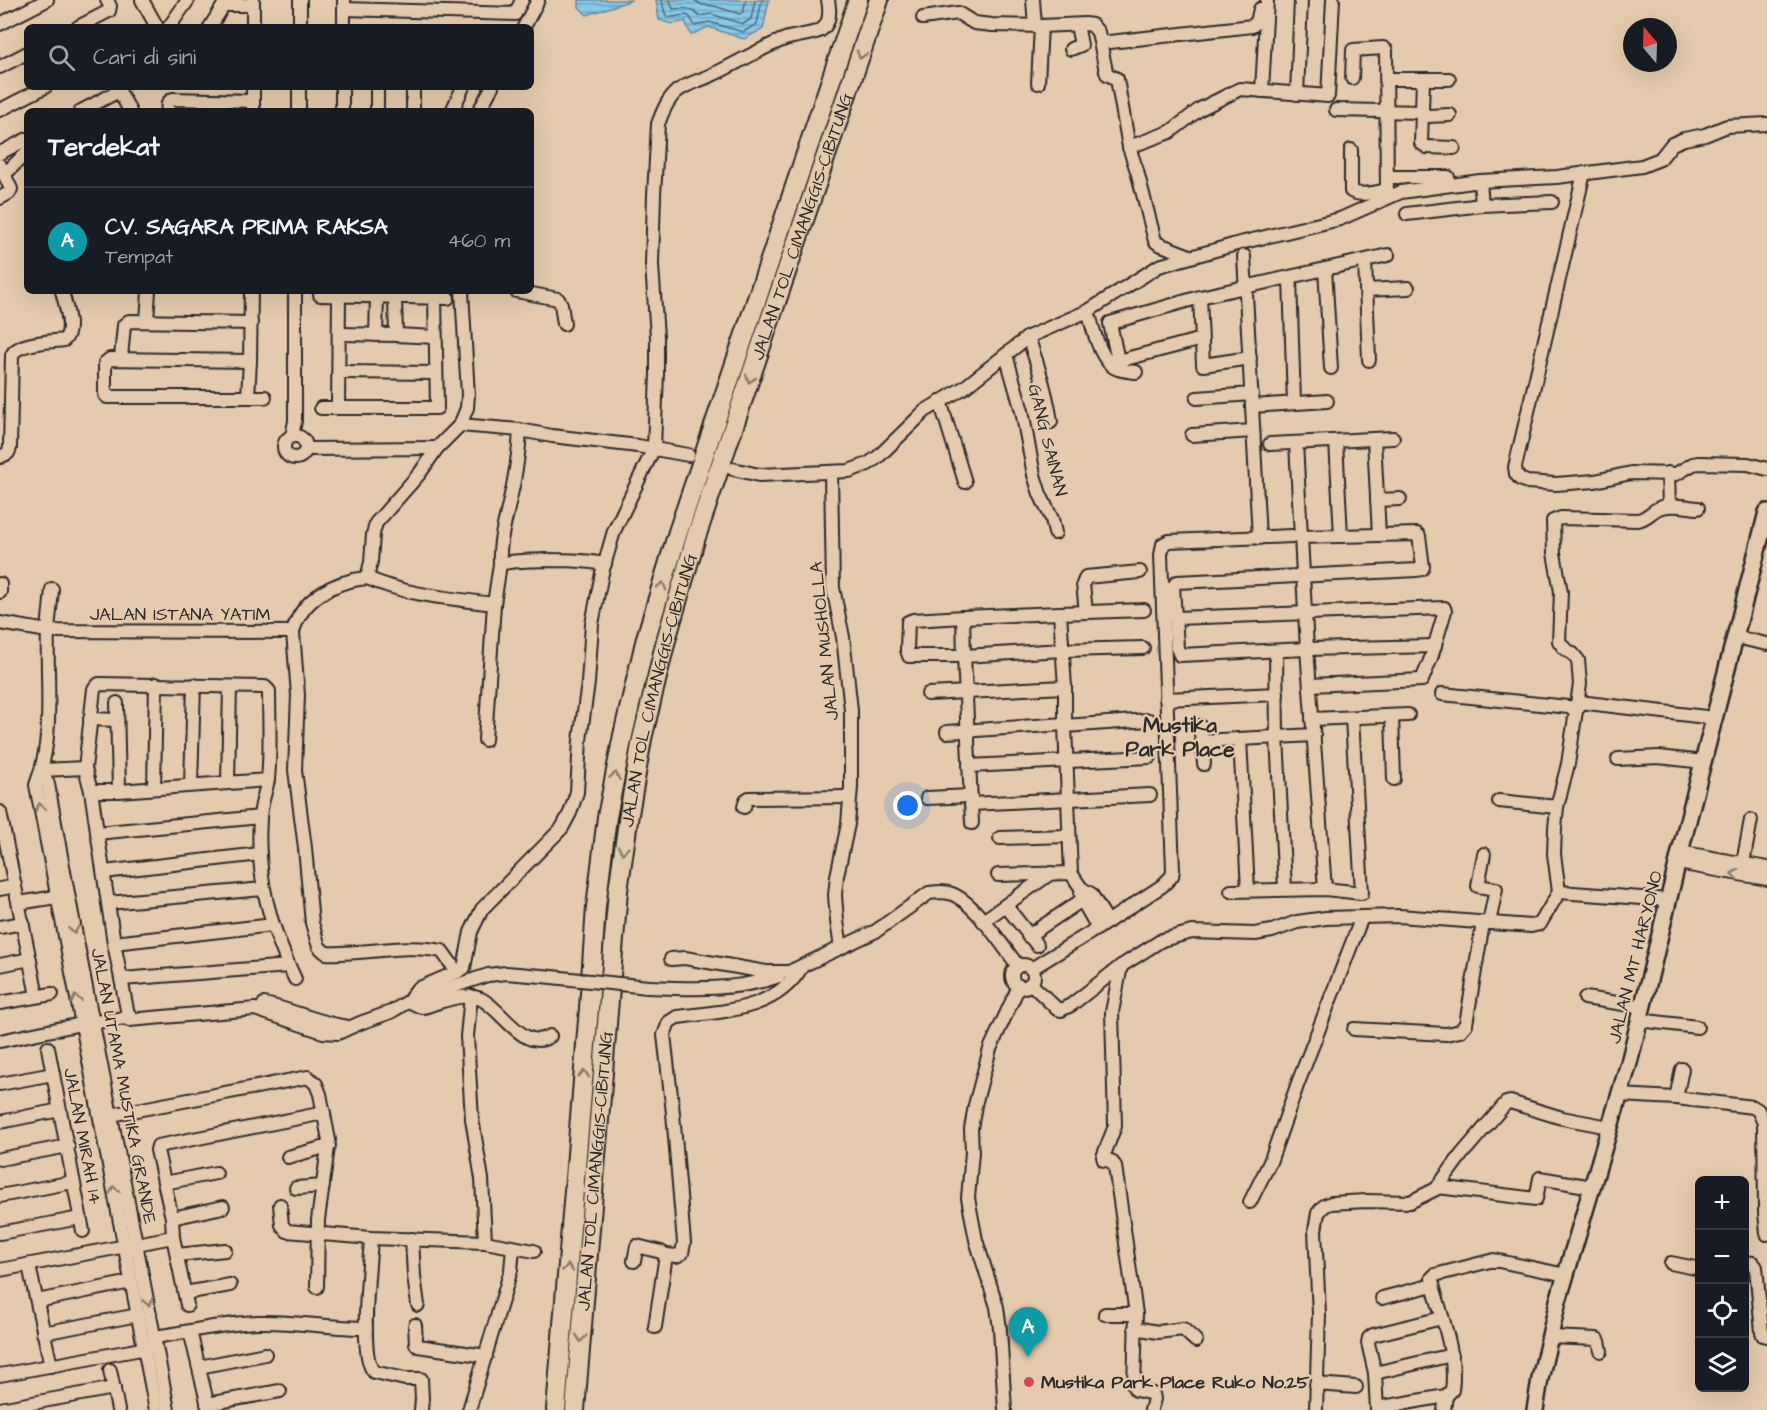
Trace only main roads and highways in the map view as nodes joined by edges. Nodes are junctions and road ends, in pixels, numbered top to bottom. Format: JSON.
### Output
{"nodes":[{"id":1,"x":858,"y":0,"type":"edge"},
{"id":2,"x":879,"y":0,"type":"edge"},
{"id":3,"x":1767,"y":512,"type":"edge"},
{"id":4,"x":556,"y":1410,"type":"edge"},
{"id":5,"x":575,"y":1410,"type":"edge"},
{"id":6,"x":1535,"y":1410,"type":"edge"}],
"edges":[{"from":4,"to":1,"type":"highway","name":"JALAN TOL CIMANGGIS–CIBITUNG","one_way":true},
{"from":2,"to":5,"type":"highway","name":"JALAN TOL CIMANGGIS–CIBITUNG","one_way":true},
{"from":3,"to":6,"type":"main road","name":"JALAN MT HARYONO"}]}
